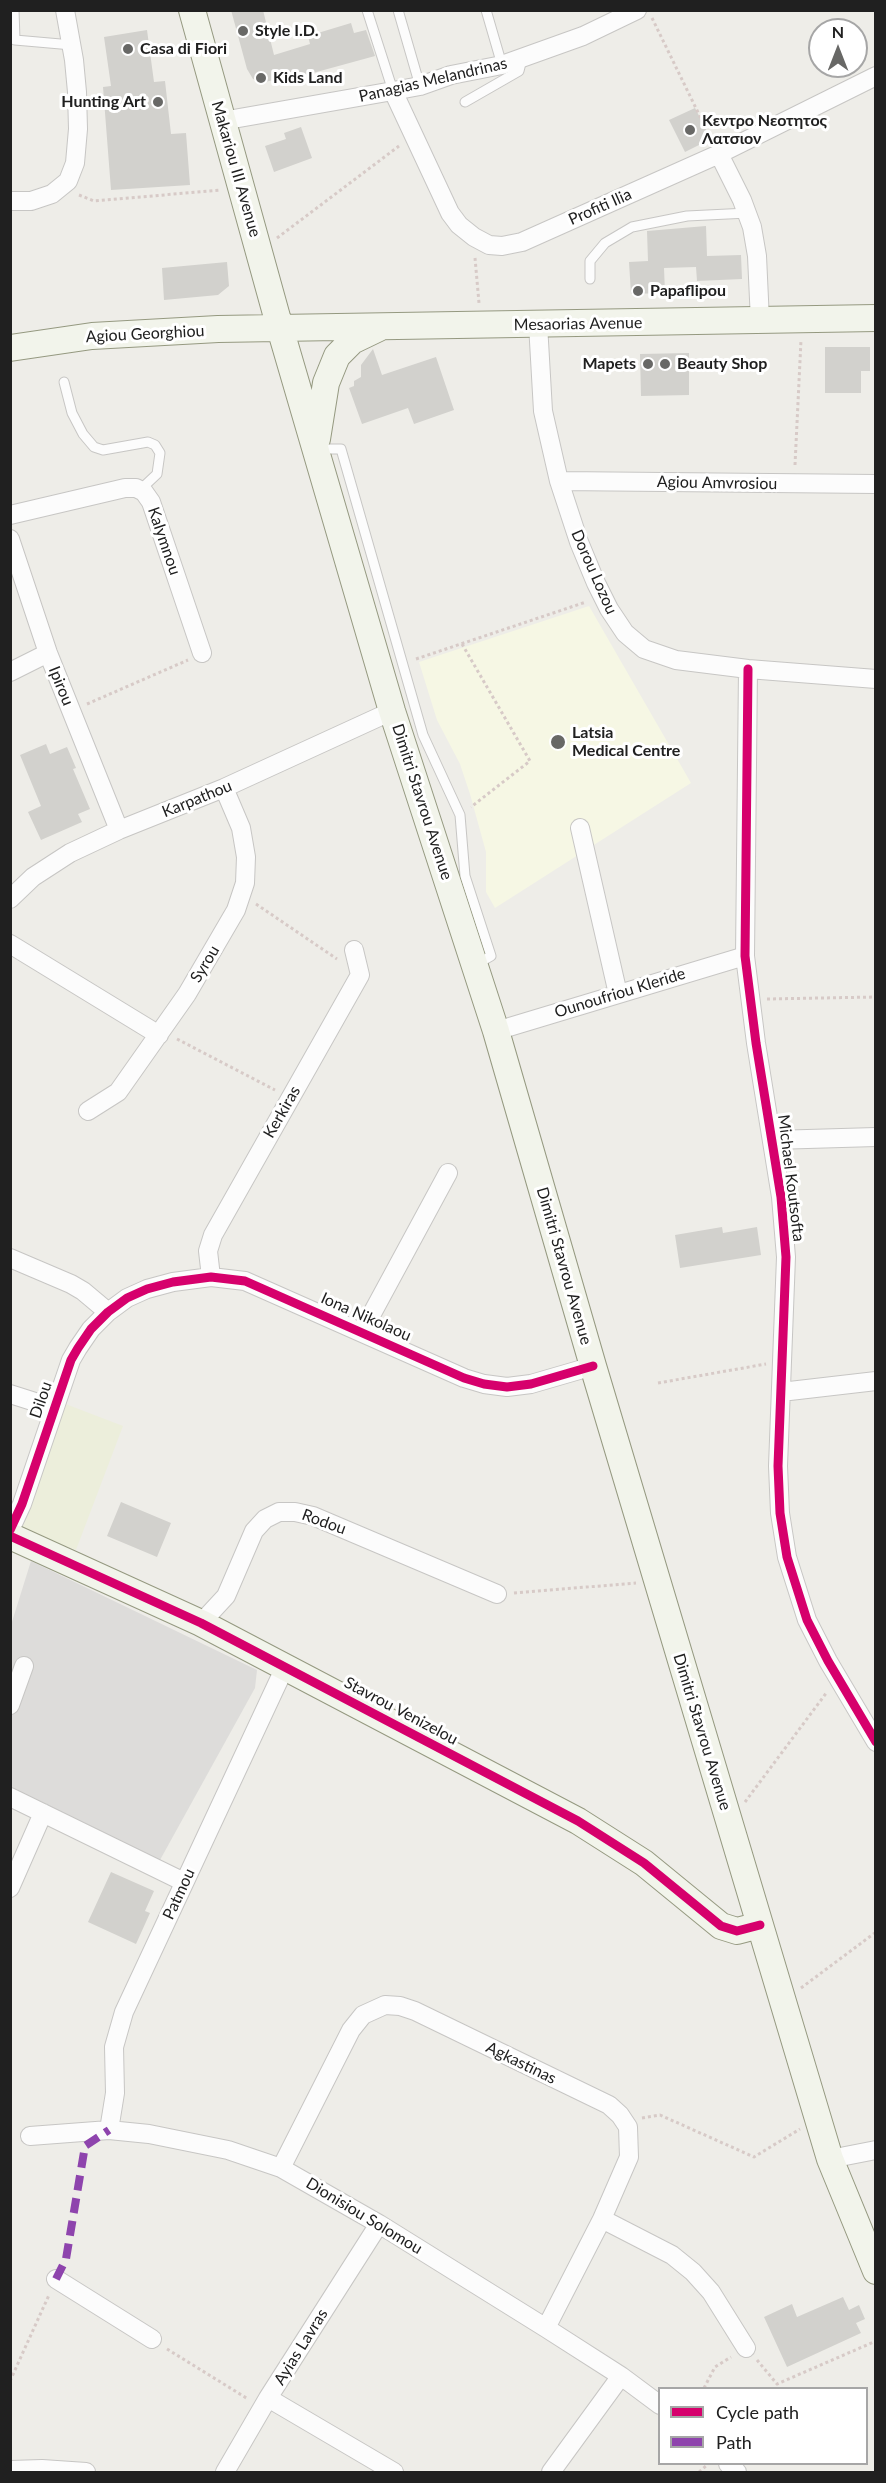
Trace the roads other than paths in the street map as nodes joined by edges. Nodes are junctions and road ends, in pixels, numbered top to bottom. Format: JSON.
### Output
{"nodes":[{"id":1,"x":14,"y":10,"type":"edge"},
{"id":2,"x":65,"y":10,"type":"edge"},
{"id":3,"x":192,"y":10,"type":"edge"},
{"id":4,"x":367,"y":10,"type":"edge"},
{"id":5,"x":398,"y":10,"type":"edge"},
{"id":6,"x":486,"y":10,"type":"edge"},
{"id":7,"x":637,"y":10,"type":"edge"},
{"id":8,"x":613,"y":16,"type":"edge"},
{"id":9,"x":72,"y":45,"type":"junction"},
{"id":10,"x":522,"y":59,"type":"junction"},
{"id":11,"x":502,"y":65,"type":"junction"},
{"id":12,"x":876,"y":76,"type":"edge"},
{"id":13,"x":420,"y":86,"type":"junction"},
{"id":14,"x":393,"y":92,"type":"junction"},
{"id":15,"x":465,"y":102,"type":"dead end"},
{"id":16,"x":222,"y":121,"type":"junction"},
{"id":17,"x":719,"y":154,"type":"junction"},
{"id":18,"x":10,"y":201,"type":"edge"},
{"id":19,"x":748,"y":213,"type":"junction"},
{"id":20,"x":590,"y":279,"type":"dead end"},
{"id":21,"x":876,"y":318,"type":"edge"},
{"id":22,"x":760,"y":321,"type":"junction"},
{"id":23,"x":538,"y":324,"type":"junction"},
{"id":24,"x":382,"y":326,"type":"junction"},
{"id":25,"x":280,"y":328,"type":"junction"},
{"id":26,"x":10,"y":348,"type":"edge"},
{"id":27,"x":64,"y":382,"type":"dead end"},
{"id":28,"x":316,"y":449,"type":"junction"},
{"id":29,"x":560,"y":481,"type":"junction"},
{"id":30,"x":876,"y":484,"type":"edge"},
{"id":31,"x":140,"y":490,"type":"junction"},
{"id":32,"x":10,"y":515,"type":"edge"},
{"id":33,"x":10,"y":538,"type":"edge"},
{"id":34,"x":48,"y":653,"type":"junction"},
{"id":35,"x":202,"y":653,"type":"road end"},
{"id":36,"x":748,"y":669,"type":"junction"},
{"id":37,"x":10,"y":672,"type":"edge"},
{"id":38,"x":876,"y":680,"type":"edge"},
{"id":39,"x":392,"y":711,"type":"junction"},
{"id":40,"x":224,"y":788,"type":"junction"},
{"id":41,"x":580,"y":828,"type":"dead end"},
{"id":42,"x":119,"y":830,"type":"junction"},
{"id":43,"x":10,"y":898,"type":"edge"},
{"id":44,"x":10,"y":944,"type":"edge"},
{"id":45,"x":354,"y":950,"type":"dead end"},
{"id":46,"x":745,"y":957,"type":"junction"},
{"id":47,"x":475,"y":965,"type":"junction"},
{"id":48,"x":618,"y":994,"type":"junction"},
{"id":49,"x":496,"y":1031,"type":"junction"},
{"id":50,"x":161,"y":1033,"type":"junction"},
{"id":51,"x":88,"y":1110,"type":"dead end"},
{"id":52,"x":876,"y":1137,"type":"edge"},
{"id":53,"x":773,"y":1140,"type":"junction"},
{"id":54,"x":448,"y":1173,"type":"dead end"},
{"id":55,"x":10,"y":1258,"type":"edge"},
{"id":56,"x":211,"y":1277,"type":"junction"},
{"id":57,"x":127,"y":1298,"type":"joint"},
{"id":58,"x":108,"y":1312,"type":"junction"},
{"id":59,"x":362,"y":1332,"type":"junction"},
{"id":60,"x":593,"y":1366,"type":"junction"},
{"id":61,"x":876,"y":1381,"type":"edge"},
{"id":62,"x":781,"y":1392,"type":"junction"},
{"id":63,"x":10,"y":1394,"type":"edge"},
{"id":64,"x":54,"y":1408,"type":"junction"},
{"id":65,"x":10,"y":1530,"type":"edge"},
{"id":66,"x":10,"y":1536,"type":"edge"},
{"id":67,"x":497,"y":1594,"type":"road end"},
{"id":68,"x":201,"y":1623,"type":"junction"},
{"id":69,"x":24,"y":1666,"type":"dead end"},
{"id":70,"x":285,"y":1667,"type":"junction"},
{"id":71,"x":10,"y":1704,"type":"edge"},
{"id":72,"x":876,"y":1742,"type":"edge"},
{"id":73,"x":10,"y":1797,"type":"edge"},
{"id":74,"x":43,"y":1813,"type":"junction"},
{"id":75,"x":184,"y":1882,"type":"junction"},
{"id":76,"x":10,"y":1888,"type":"edge"},
{"id":77,"x":760,"y":1925,"type":"junction"},
{"id":78,"x":109,"y":2130,"type":"junction"},
{"id":79,"x":30,"y":2136,"type":"dead end"},
{"id":80,"x":876,"y":2150,"type":"edge"},
{"id":81,"x":830,"y":2159,"type":"junction"},
{"id":82,"x":281,"y":2168,"type":"junction"},
{"id":83,"x":602,"y":2219,"type":"junction"},
{"id":84,"x":379,"y":2223,"type":"junction"},
{"id":85,"x":876,"y":2271,"type":"edge"},
{"id":86,"x":56,"y":2279,"type":"road end"},
{"id":87,"x":546,"y":2328,"type":"junction"},
{"id":88,"x":152,"y":2339,"type":"road end"},
{"id":89,"x":746,"y":2348,"type":"road end"},
{"id":90,"x":621,"y":2376,"type":"junction"},
{"id":91,"x":265,"y":2403,"type":"junction"},
{"id":92,"x":658,"y":2404,"type":"edge"},
{"id":93,"x":10,"y":2470,"type":"edge"},
{"id":94,"x":86,"y":2472,"type":"edge"},
{"id":95,"x":225,"y":2472,"type":"edge"},
{"id":96,"x":394,"y":2472,"type":"edge"},
{"id":97,"x":551,"y":2472,"type":"edge"}],
"edges":[{"from":1,"to":9,"type":"lane"},
{"from":2,"to":9,"type":"street"},
{"from":3,"to":16,"type":"main road","name":"Makariou III Avenue"},
{"from":4,"to":14,"type":"lane"},
{"from":5,"to":13,"type":"lane"},
{"from":6,"to":11,"type":"lane"},
{"from":7,"to":8,"type":"street","name":"Panagias Melandrinas"},
{"from":8,"to":10,"type":"street","name":"Panagias Melandrinas"},
{"from":9,"to":18,"type":"street"},
{"from":10,"to":11,"type":"street","name":"Panagias Melandrinas"},
{"from":10,"to":15,"type":"lane"},
{"from":11,"to":13,"type":"street","name":"Panagias Melandrinas"},
{"from":12,"to":17,"type":"street","name":"Profiti Ilia"},
{"from":13,"to":14,"type":"street","name":"Panagias Melandrinas"},
{"from":14,"to":16,"type":"street","name":"Panagias Melandrinas"},
{"from":14,"to":17,"type":"street","name":"Profiti Ilia"},
{"from":16,"to":25,"type":"main road","name":"Makariou III Avenue"},
{"from":17,"to":19,"type":"street"},
{"from":19,"to":20,"type":"lane"},
{"from":19,"to":22,"type":"street"},
{"from":21,"to":22,"type":"main road","name":"Mesaorias Avenue"},
{"from":22,"to":23,"type":"main road","name":"Mesaorias Avenue"},
{"from":23,"to":24,"type":"main road","name":"Mesaorias Avenue"},
{"from":23,"to":29,"type":"street","name":"Dorou Lozou"},
{"from":24,"to":25,"type":"main road","name":"Mesaorias Avenue"},
{"from":24,"to":28,"type":"main road"},
{"from":25,"to":26,"type":"main road","name":"Agiou Georghiou"},
{"from":25,"to":28,"type":"main road","name":"Dimitri Stavrou Avenue"},
{"from":27,"to":31,"type":"lane"},
{"from":28,"to":39,"type":"main road","name":"Dimitri Stavrou Avenue"},
{"from":28,"to":47,"type":"lane"},
{"from":29,"to":30,"type":"street","name":"Agiou Amvrosiou"},
{"from":29,"to":36,"type":"street","name":"Dorou Lozou"},
{"from":31,"to":32,"type":"street","name":"Kalymnou"},
{"from":31,"to":35,"type":"street","name":"Kalymnou"},
{"from":33,"to":34,"type":"street","name":"Ipirou"},
{"from":34,"to":37,"type":"street"},
{"from":34,"to":42,"type":"street","name":"Ipirou"},
{"from":36,"to":38,"type":"street","name":"Dorou Lozou"},
{"from":36,"to":46,"type":"street","name":"Michael Koutsofta"},
{"from":39,"to":40,"type":"street","name":"Karpathou"},
{"from":39,"to":47,"type":"main road","name":"Dimitri Stavrou Avenue"},
{"from":40,"to":42,"type":"street","name":"Karpathou"},
{"from":40,"to":50,"type":"street","name":"Syrou"},
{"from":41,"to":48,"type":"street"},
{"from":42,"to":43,"type":"street","name":"Karpathou"},
{"from":44,"to":50,"type":"street"},
{"from":45,"to":56,"type":"street","name":"Kerkiras"},
{"from":46,"to":48,"type":"street","name":"Ounoufriou Kleride"},
{"from":46,"to":53,"type":"street","name":"Michael Koutsofta"},
{"from":47,"to":49,"type":"main road","name":"Dimitri Stavrou Avenue"},
{"from":48,"to":49,"type":"street","name":"Ounoufriou Kleride"},
{"from":49,"to":60,"type":"main road","name":"Dimitri Stavrou Avenue"},
{"from":50,"to":51,"type":"street","name":"Syrou"},
{"from":52,"to":53,"type":"street"},
{"from":53,"to":62,"type":"street","name":"Michael Koutsofta"},
{"from":54,"to":59,"type":"street"},
{"from":55,"to":58,"type":"street"},
{"from":56,"to":57,"type":"street","name":"Iona Nikolaou"},
{"from":56,"to":59,"type":"street","name":"Iona Nikolaou"},
{"from":57,"to":58,"type":"street","name":"Dilou"},
{"from":58,"to":64,"type":"street","name":"Dilou"},
{"from":59,"to":60,"type":"street","name":"Iona Nikolaou"},
{"from":60,"to":77,"type":"main road","name":"Dimitri Stavrou Avenue"},
{"from":61,"to":62,"type":"street"},
{"from":62,"to":72,"type":"street","name":"Michael Koutsofta"},
{"from":63,"to":64,"type":"street"},
{"from":64,"to":65,"type":"street","name":"Dilou"},
{"from":66,"to":68,"type":"main road","name":"Stavrou Venizelou"},
{"from":67,"to":68,"type":"street","name":"Rodou"},
{"from":68,"to":70,"type":"main road","name":"Stavrou Venizelou"},
{"from":69,"to":71,"type":"street"},
{"from":70,"to":75,"type":"street","name":"Patmou"},
{"from":70,"to":77,"type":"main road","name":"Stavrou Venizelou"},
{"from":73,"to":74,"type":"street"},
{"from":74,"to":75,"type":"street"},
{"from":74,"to":76,"type":"street"},
{"from":75,"to":78,"type":"street","name":"Patmou"},
{"from":77,"to":81,"type":"main road","name":"Dimitri Stavrou Avenue"},
{"from":78,"to":79,"type":"street","name":"Dionisiou Solomou"},
{"from":78,"to":82,"type":"street","name":"Dionisiou Solomou"},
{"from":80,"to":81,"type":"street"},
{"from":81,"to":85,"type":"main road","name":"Dimitri Stavrou Avenue"},
{"from":82,"to":83,"type":"street","name":"Agkastinas"},
{"from":82,"to":84,"type":"street","name":"Dionisiou Solomou"},
{"from":83,"to":87,"type":"street"},
{"from":83,"to":89,"type":"street"},
{"from":84,"to":87,"type":"street","name":"Dionisiou Solomou"},
{"from":84,"to":91,"type":"street","name":"Ayias Lavras"},
{"from":86,"to":88,"type":"street"},
{"from":87,"to":90,"type":"street","name":"Dionisiou Solomou"},
{"from":90,"to":92,"type":"street","name":"Dionisiou Solomou"},
{"from":90,"to":97,"type":"street"},
{"from":91,"to":95,"type":"street","name":"Ayias Lavras"},
{"from":91,"to":96,"type":"street"},
{"from":93,"to":94,"type":"street"}]}
